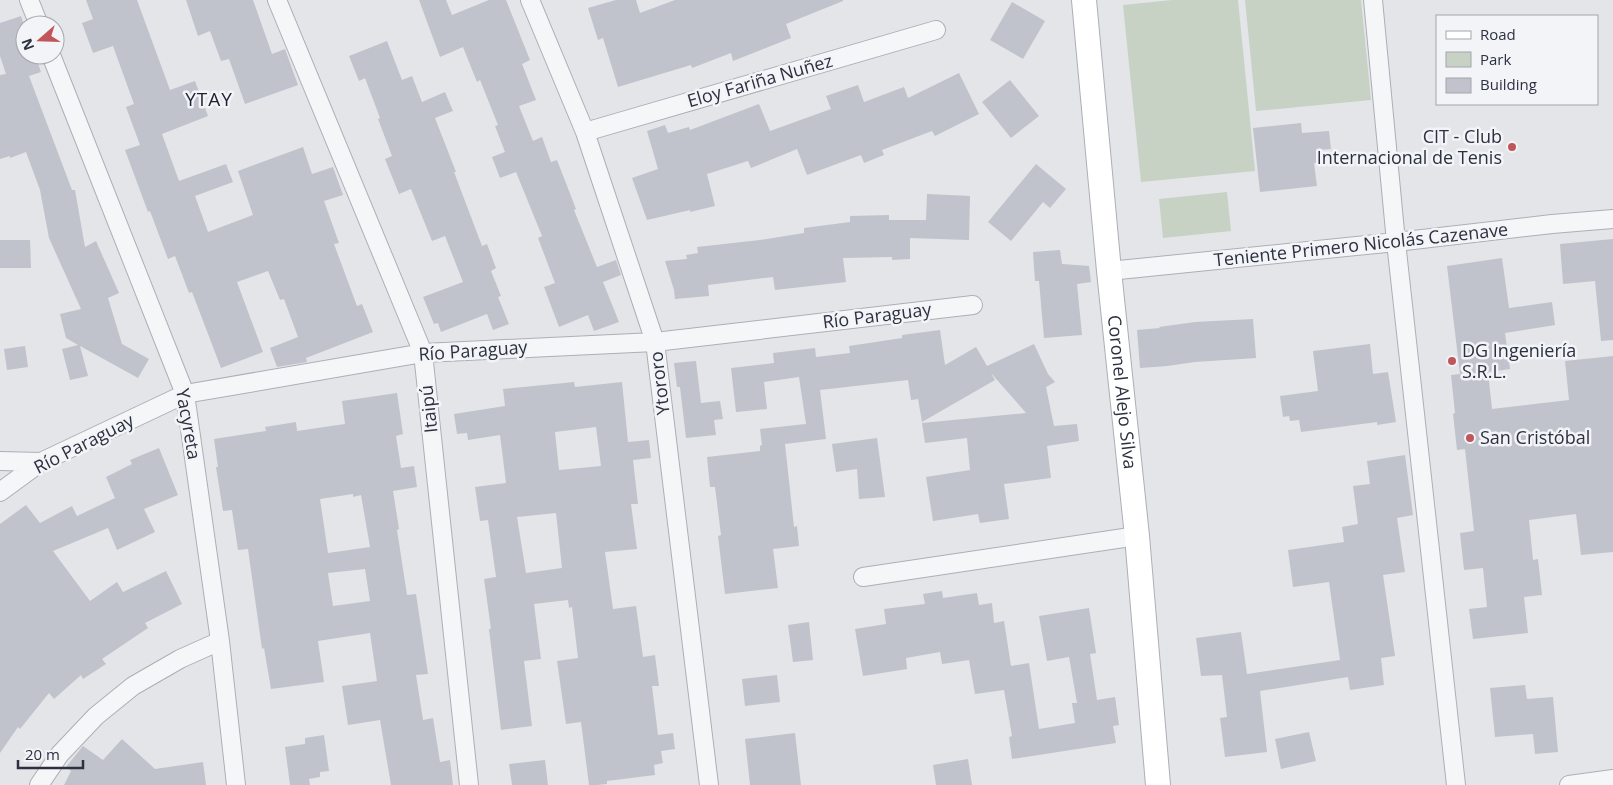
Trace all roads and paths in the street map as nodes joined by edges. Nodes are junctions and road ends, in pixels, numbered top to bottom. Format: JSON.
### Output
{"nodes":[{"id":1,"x":29,"y":0,"type":"edge"},
{"id":2,"x":277,"y":0,"type":"edge"},
{"id":3,"x":530,"y":0,"type":"edge"},
{"id":4,"x":1084,"y":0,"type":"edge"},
{"id":5,"x":1372,"y":0,"type":"edge"},
{"id":6,"x":35,"y":15,"type":"edge"},
{"id":7,"x":936,"y":30,"type":"dead end"},
{"id":8,"x":55,"y":65,"type":"edge"},
{"id":9,"x":585,"y":132,"type":"junction"},
{"id":10,"x":1613,"y":218,"type":"edge"},
{"id":11,"x":1396,"y":242,"type":"junction"},
{"id":12,"x":1109,"y":271,"type":"junction"},
{"id":13,"x":973,"y":305,"type":"dead end"},
{"id":14,"x":655,"y":342,"type":"junction"},
{"id":15,"x":423,"y":353,"type":"junction"},
{"id":16,"x":185,"y":394,"type":"junction"},
{"id":17,"x":0,"y":462,"type":"edge"},
{"id":18,"x":41,"y":462,"type":"junction"},
{"id":19,"x":0,"y":492,"type":"edge"},
{"id":20,"x":1137,"y":536,"type":"junction"},
{"id":21,"x":864,"y":576,"type":"dead end"},
{"id":22,"x":220,"y":640,"type":"junction"},
{"id":23,"x":1613,"y":779,"type":"edge"},
{"id":24,"x":40,"y":785,"type":"edge"},
{"id":25,"x":236,"y":785,"type":"edge"},
{"id":26,"x":469,"y":785,"type":"edge"},
{"id":27,"x":709,"y":785,"type":"edge"},
{"id":28,"x":1158,"y":785,"type":"edge"},
{"id":29,"x":1456,"y":785,"type":"edge"},
{"id":30,"x":1569,"y":785,"type":"edge"}],
"edges":[{"from":1,"to":6,"type":"street"},
{"from":2,"to":15,"type":"street","name":"Itaipú"},
{"from":3,"to":9,"type":"street","name":"Ytororo"},
{"from":4,"to":12,"type":"main road","name":"Coronel Alejo Silva"},
{"from":5,"to":11,"type":"street"},
{"from":7,"to":9,"type":"street","name":"Eloy Fariña Nuñez"},
{"from":8,"to":16,"type":"street","name":"Yacyreta"},
{"from":9,"to":14,"type":"street","name":"Ytororo"},
{"from":10,"to":11,"type":"street","name":"Teniente Primero Nicolás Cazenave"},
{"from":11,"to":12,"type":"street","name":"Teniente Primero Nicolás Cazenave"},
{"from":11,"to":29,"type":"street"},
{"from":12,"to":20,"type":"main road","name":"Coronel Alejo Silva"},
{"from":13,"to":14,"type":"street","name":"Río Paraguay"},
{"from":14,"to":15,"type":"street","name":"Río Paraguay"},
{"from":14,"to":27,"type":"street","name":"Ytororo"},
{"from":15,"to":16,"type":"street","name":"Río Paraguay"},
{"from":15,"to":26,"type":"street","name":"Itaipú"},
{"from":16,"to":18,"type":"street","name":"Río Paraguay"},
{"from":16,"to":22,"type":"street","name":"Yacyreta"},
{"from":17,"to":18,"type":"street"},
{"from":18,"to":19,"type":"street","name":"Río Paraguay"},
{"from":20,"to":21,"type":"street"},
{"from":20,"to":28,"type":"main road","name":"Coronel Alejo Silva"},
{"from":22,"to":24,"type":"street"},
{"from":22,"to":25,"type":"street","name":"Yacyreta"},
{"from":23,"to":30,"type":"street"}]}
